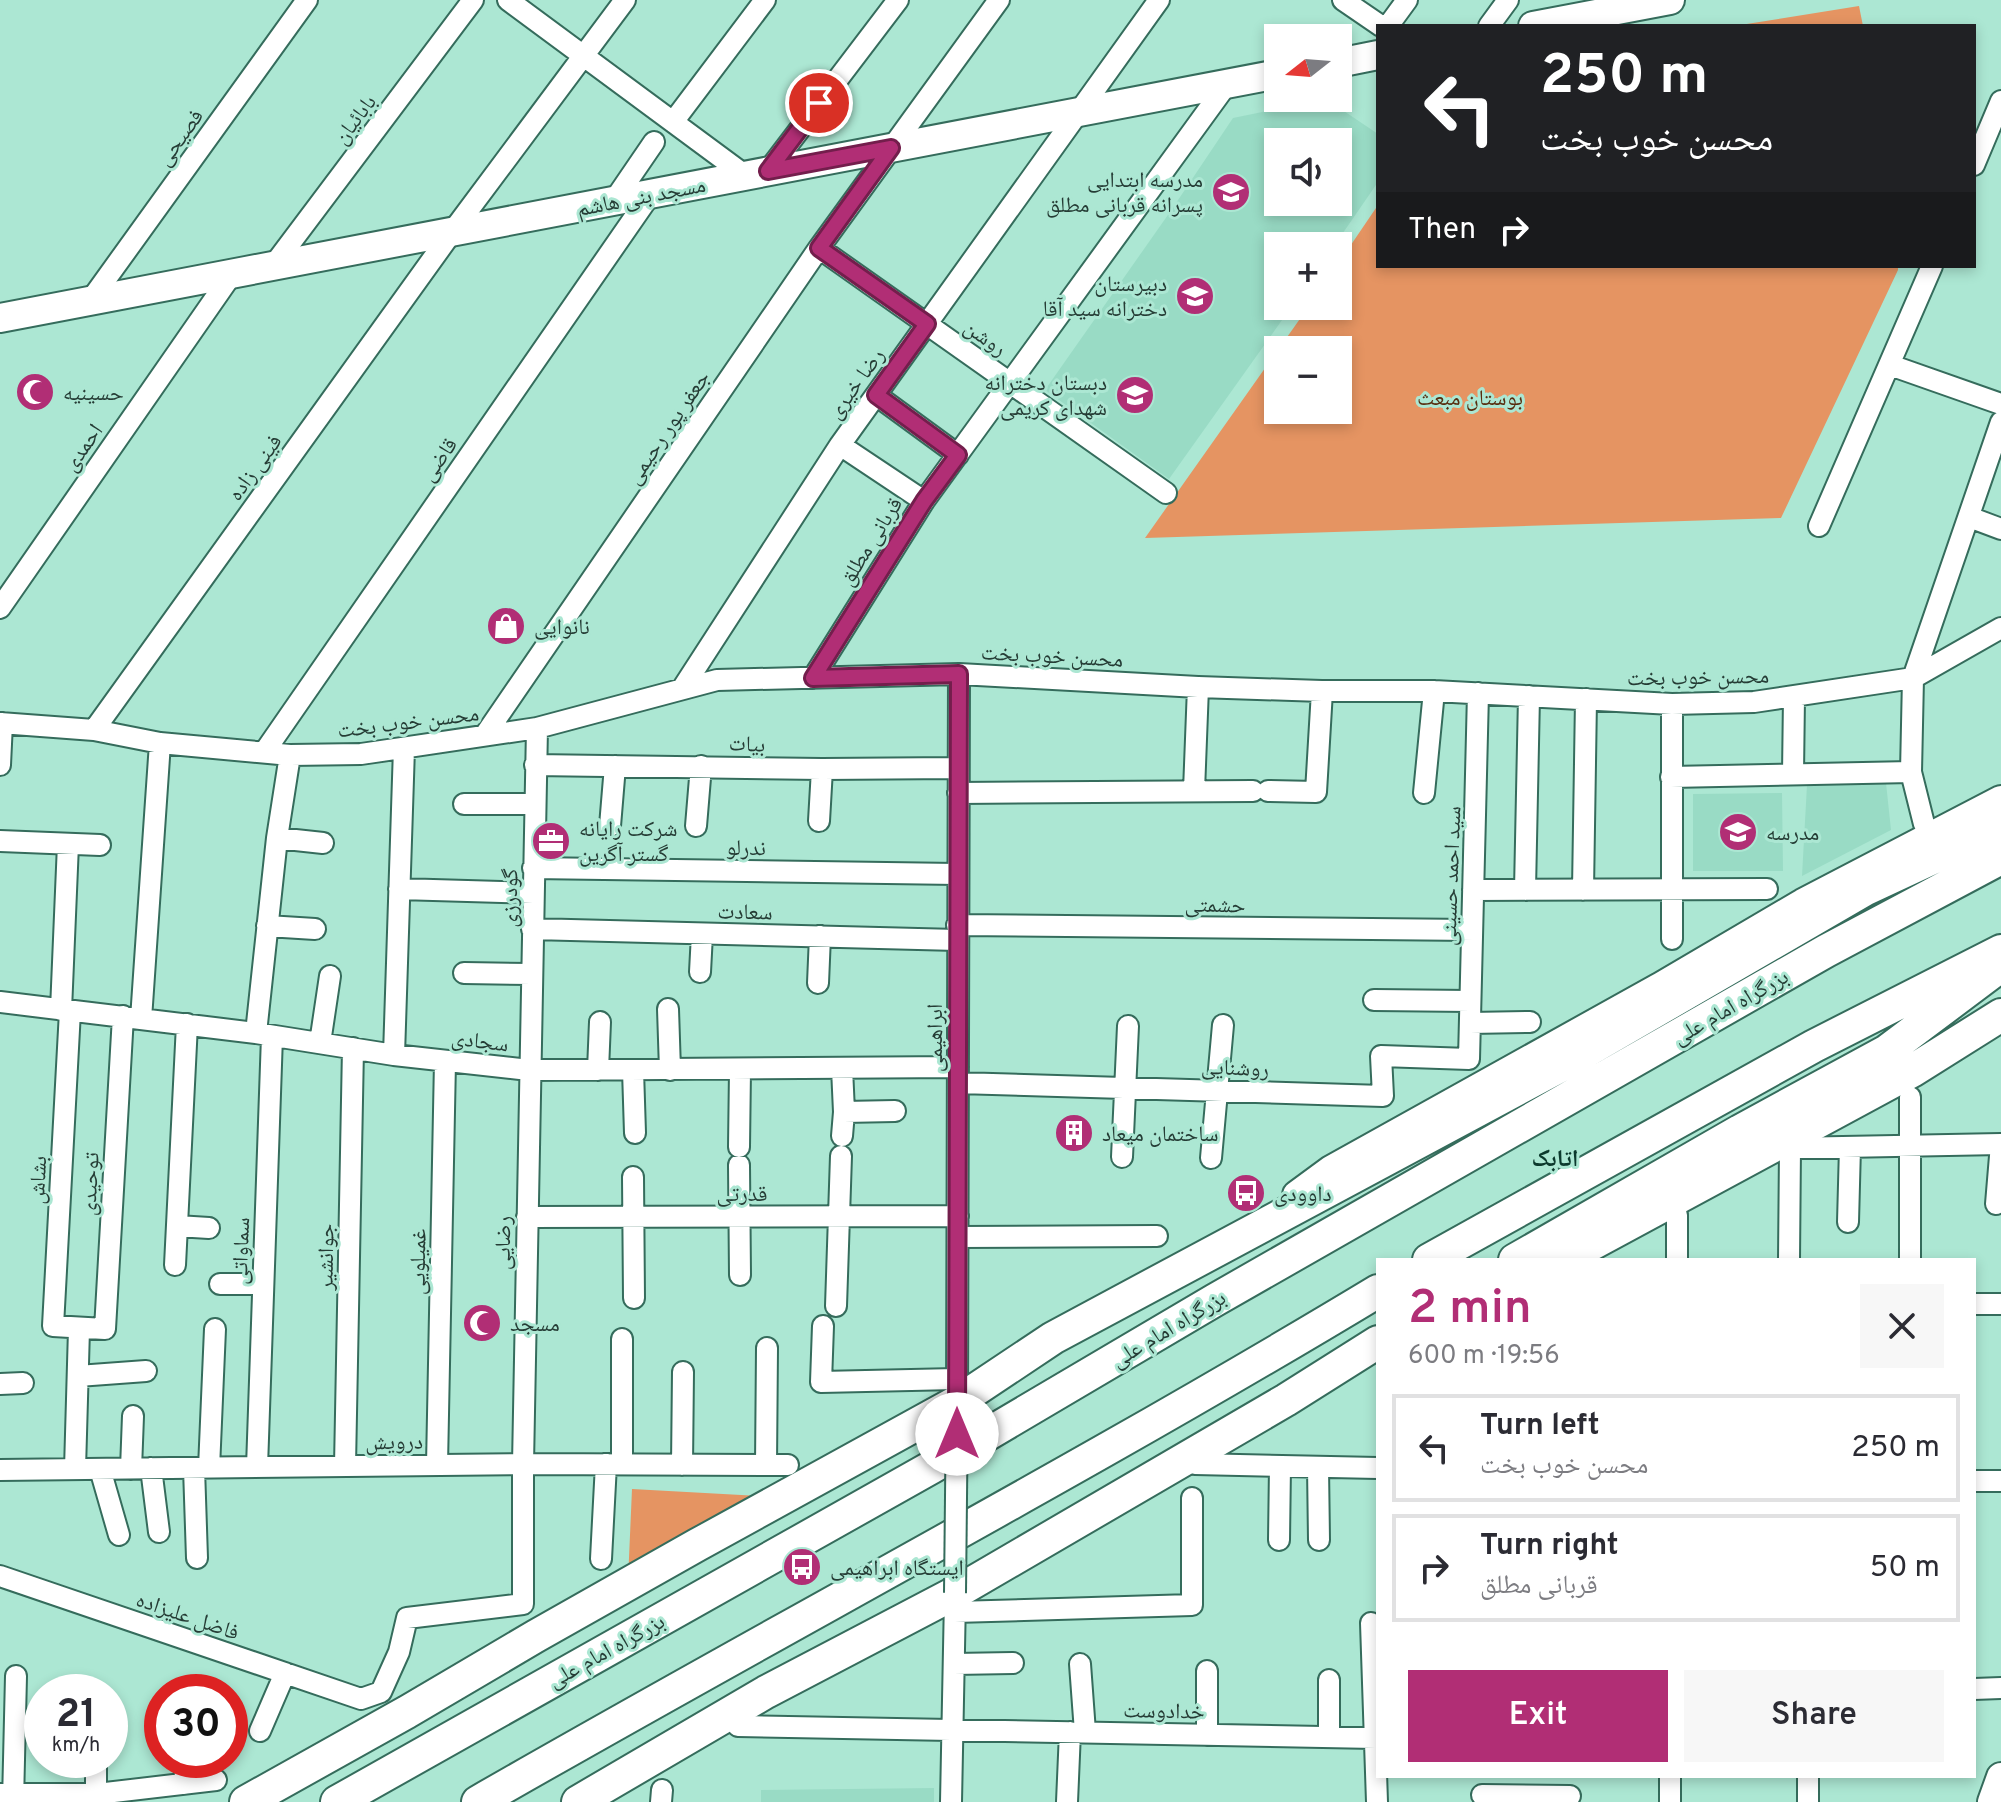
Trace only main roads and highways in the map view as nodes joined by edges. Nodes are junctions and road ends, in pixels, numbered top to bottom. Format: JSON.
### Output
{"nodes":[{"id":1,"x":1670,"y":0,"type":"edge"},
{"id":2,"x":1544,"y":24,"type":"edge"},
{"id":3,"x":1376,"y":55,"type":"edge"},
{"id":4,"x":1352,"y":60,"type":"edge"},
{"id":5,"x":1264,"y":77,"type":"edge"},
{"id":6,"x":1,"y":320,"type":"edge"},
{"id":7,"x":2001,"y":800,"type":"edge"},
{"id":8,"x":2001,"y":826,"type":"edge"},
{"id":9,"x":2001,"y":858,"type":"edge"},
{"id":10,"x":2001,"y":951,"type":"edge"},
{"id":11,"x":2001,"y":965,"type":"edge"},
{"id":12,"x":2001,"y":1015,"type":"edge"},
{"id":13,"x":1230,"y":1245,"type":"junction"},
{"id":14,"x":1433,"y":1258,"type":"edge"},
{"id":15,"x":1519,"y":1258,"type":"edge"},
{"id":16,"x":1566,"y":1258,"type":"edge"},
{"id":17,"x":1376,"y":1292,"type":"edge"},
{"id":18,"x":1376,"y":1343,"type":"edge"},
{"id":19,"x":1376,"y":1360,"type":"edge"},
{"id":20,"x":1286,"y":1400,"type":"junction"},
{"id":21,"x":2001,"y":1777,"type":"edge"},
{"id":22,"x":246,"y":1802,"type":"edge"},
{"id":23,"x":337,"y":1802,"type":"edge"},
{"id":24,"x":478,"y":1802,"type":"edge"},
{"id":25,"x":578,"y":1802,"type":"edge"},
{"id":26,"x":1992,"y":1802,"type":"edge"}],
"edges":[{"from":1,"to":2,"type":"main road"},
{"from":3,"to":4,"type":"main road"},
{"from":5,"to":6,"type":"main road","name":"مسجد بنی هاشم"},
{"from":7,"to":13,"type":"main road"},
{"from":8,"to":13,"type":"highway"},
{"from":9,"to":23,"type":"highway","name":"بزرگراه امام علی"},
{"from":10,"to":14,"type":"highway"},
{"from":11,"to":15,"type":"highway"},
{"from":12,"to":16,"type":"highway"},
{"from":13,"to":22,"type":"highway"},
{"from":17,"to":24,"type":"highway"},
{"from":18,"to":20,"type":"highway"},
{"from":19,"to":20,"type":"highway"},
{"from":20,"to":25,"type":"highway"},
{"from":21,"to":26,"type":"main road"}]}
